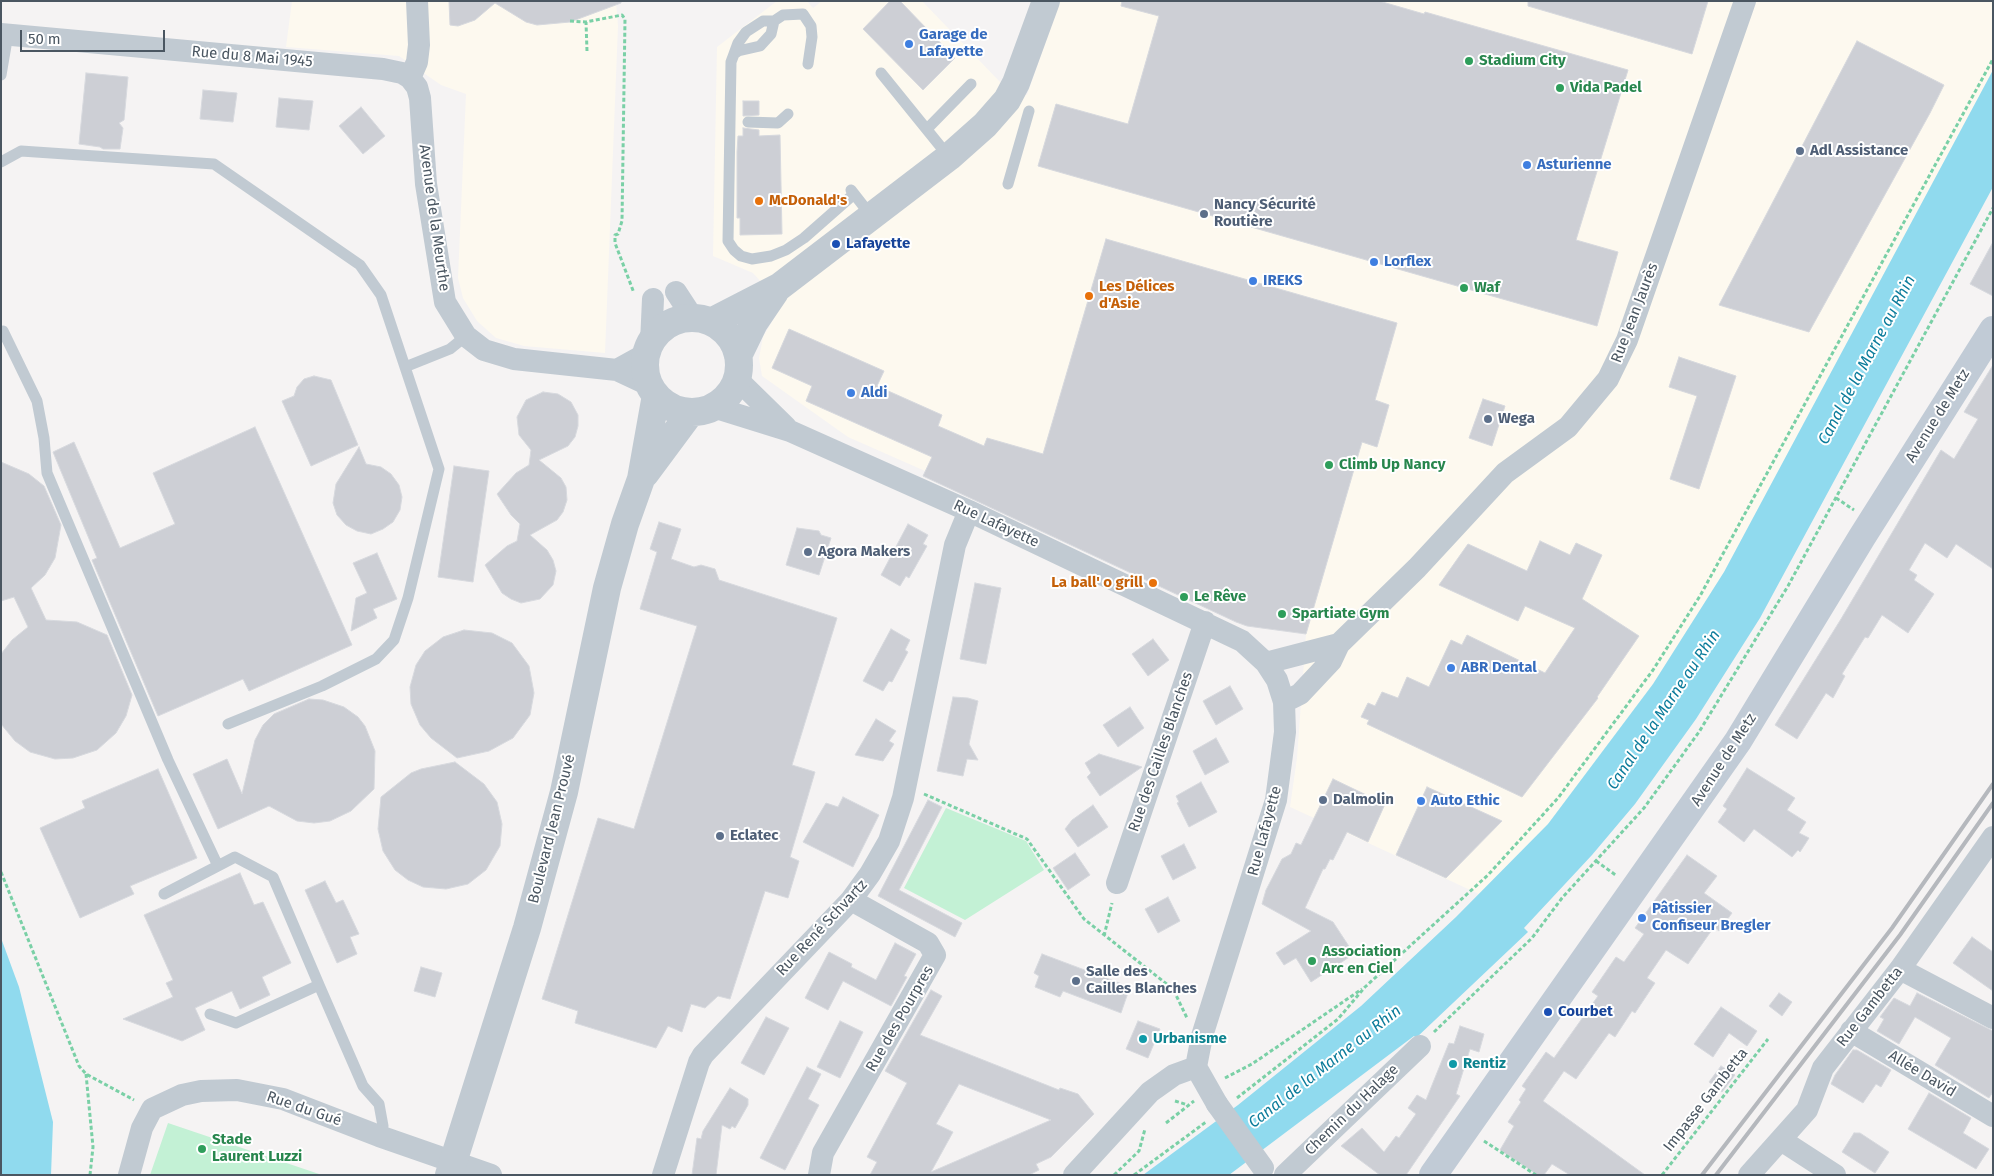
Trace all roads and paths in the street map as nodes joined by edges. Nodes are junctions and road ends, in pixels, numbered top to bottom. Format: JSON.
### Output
{"nodes":[{"id":1,"x":417,"y":1,"type":"edge"},
{"id":2,"x":1046,"y":1,"type":"edge"},
{"id":3,"x":1744,"y":1,"type":"edge"},
{"id":4,"x":570,"y":21,"type":"dead end"},
{"id":5,"x":586,"y":22,"type":"junction"},
{"id":6,"x":774,"y":22,"type":"junction"},
{"id":7,"x":4,"y":34,"type":"edge"},
{"id":8,"x":587,"y":51,"type":"dead end"},
{"id":9,"x":734,"y":54,"type":"junction"},
{"id":10,"x":1993,"y":59,"type":"edge"},
{"id":11,"x":808,"y":64,"type":"dead end"},
{"id":12,"x":881,"y":74,"type":"dead end"},
{"id":13,"x":1,"y":75,"type":"edge"},
{"id":14,"x":410,"y":78,"type":"junction"},
{"id":15,"x":971,"y":84,"type":"dead end"},
{"id":16,"x":1029,"y":111,"type":"dead end"},
{"id":17,"x":788,"y":114,"type":"dead end"},
{"id":18,"x":748,"y":122,"type":"dead end"},
{"id":19,"x":927,"y":129,"type":"junction"},
{"id":20,"x":949,"y":157,"type":"junction"},
{"id":21,"x":1,"y":162,"type":"edge"},
{"id":22,"x":1008,"y":184,"type":"dead end"},
{"id":23,"x":1993,"y":208,"type":"edge"},
{"id":24,"x":872,"y":216,"type":"junction"},
{"id":25,"x":779,"y":287,"type":"junction"},
{"id":26,"x":676,"y":292,"type":"dead end"},
{"id":27,"x":653,"y":303,"type":"joint"},
{"id":28,"x":702,"y":320,"type":"junction"},
{"id":29,"x":2,"y":330,"type":"edge"},
{"id":30,"x":1993,"y":330,"type":"edge"},
{"id":31,"x":466,"y":336,"type":"junction"},
{"id":32,"x":648,"y":348,"type":"junction"},
{"id":33,"x":405,"y":367,"type":"junction"},
{"id":34,"x":738,"y":368,"type":"junction"},
{"id":35,"x":617,"y":370,"type":"junction"},
{"id":36,"x":652,"y":390,"type":"junction"},
{"id":37,"x":702,"y":410,"type":"junction"},
{"id":38,"x":790,"y":431,"type":"junction"},
{"id":39,"x":641,"y":479,"type":"junction"},
{"id":40,"x":1836,"y":498,"type":"junction"},
{"id":41,"x":1851,"y":508,"type":"dead end"},
{"id":42,"x":969,"y":511,"type":"junction"},
{"id":43,"x":1205,"y":622,"type":"junction"},
{"id":44,"x":1339,"y":644,"type":"junction"},
{"id":45,"x":1266,"y":663,"type":"junction"},
{"id":46,"x":1284,"y":702,"type":"junction"},
{"id":47,"x":228,"y":724,"type":"dead end"},
{"id":48,"x":905,"y":786,"type":"junction"},
{"id":49,"x":1993,"y":837,"type":"edge"},
{"id":50,"x":1596,"y":861,"type":"junction"},
{"id":51,"x":218,"y":866,"type":"junction"},
{"id":52,"x":1,"y":872,"type":"edge"},
{"id":53,"x":1613,"y":873,"type":"dead end"},
{"id":54,"x":1117,"y":883,"type":"joint"},
{"id":55,"x":164,"y":894,"type":"dead end"},
{"id":56,"x":851,"y":900,"type":"junction"},
{"id":57,"x":1104,"y":936,"type":"junction"},
{"id":58,"x":1900,"y":968,"type":"junction"},
{"id":59,"x":319,"y":985,"type":"junction"},
{"id":60,"x":1365,"y":987,"type":"junction"},
{"id":61,"x":210,"y":1014,"type":"dead end"},
{"id":62,"x":1993,"y":1018,"type":"edge"},
{"id":63,"x":1188,"y":1021,"type":"dead end"},
{"id":64,"x":1851,"y":1031,"type":"junction"},
{"id":65,"x":1768,"y":1039,"type":"dead end"},
{"id":66,"x":1420,"y":1046,"type":"joint"},
{"id":67,"x":1196,"y":1067,"type":"junction"},
{"id":68,"x":86,"y":1074,"type":"junction"},
{"id":69,"x":1176,"y":1101,"type":"dead end"},
{"id":70,"x":1217,"y":1104,"type":"junction"},
{"id":71,"x":1189,"y":1105,"type":"junction"},
{"id":72,"x":152,"y":1109,"type":"junction"},
{"id":73,"x":1993,"y":1116,"type":"edge"},
{"id":74,"x":1166,"y":1123,"type":"dead end"},
{"id":75,"x":1146,"y":1126,"type":"dead end"},
{"id":76,"x":379,"y":1136,"type":"junction"},
{"id":77,"x":1479,"y":1138,"type":"dead end"},
{"id":78,"x":1781,"y":1140,"type":"junction"},
{"id":79,"x":451,"y":1168,"type":"edge"},
{"id":80,"x":1265,"y":1171,"type":"edge"},
{"id":81,"x":90,"y":1175,"type":"edge"},
{"id":82,"x":129,"y":1175,"type":"edge"},
{"id":83,"x":491,"y":1175,"type":"edge"},
{"id":84,"x":663,"y":1175,"type":"edge"},
{"id":85,"x":819,"y":1175,"type":"edge"},
{"id":86,"x":1074,"y":1175,"type":"edge"},
{"id":87,"x":1114,"y":1175,"type":"edge"},
{"id":88,"x":1134,"y":1175,"type":"edge"},
{"id":89,"x":1285,"y":1175,"type":"edge"},
{"id":90,"x":1433,"y":1175,"type":"edge"},
{"id":91,"x":1536,"y":1175,"type":"edge"},
{"id":92,"x":1662,"y":1175,"type":"edge"},
{"id":93,"x":1749,"y":1175,"type":"edge"},
{"id":94,"x":1835,"y":1175,"type":"edge"}],
"edges":[{"from":1,"to":14,"type":"street"},
{"from":2,"to":20,"type":"street"},
{"from":3,"to":44,"type":"street","name":"Rue Jean Jaurès"},
{"from":4,"to":5,"type":"path"},
{"from":5,"to":8,"type":"path"},
{"from":5,"to":27,"type":"path"},
{"from":6,"to":9,"type":"lane"},
{"from":6,"to":9,"type":"lane"},
{"from":6,"to":11,"type":"lane"},
{"from":7,"to":13,"type":"lane"},
{"from":7,"to":14,"type":"street","name":"Rue du 8 Mai 1945"},
{"from":9,"to":24,"type":"lane"},
{"from":10,"to":60,"type":"path"},
{"from":12,"to":19,"type":"lane"},
{"from":14,"to":31,"type":"street","name":"Avenue de la Meurthe"},
{"from":15,"to":19,"type":"lane"},
{"from":16,"to":22,"type":"lane"},
{"from":17,"to":18,"type":"lane"},
{"from":19,"to":20,"type":"lane"},
{"from":20,"to":24,"type":"street"},
{"from":21,"to":33,"type":"lane"},
{"from":23,"to":40,"type":"path"},
{"from":24,"to":25,"type":"street"},
{"from":25,"to":28,"type":"street"},
{"from":25,"to":34,"type":"street"},
{"from":26,"to":28,"type":"street"},
{"from":27,"to":32,"type":"street"},
{"from":28,"to":32,"type":"street"},
{"from":28,"to":34,"type":"street"},
{"from":29,"to":51,"type":"lane"},
{"from":30,"to":90,"type":"main road","name":"Avenue de Metz"},
{"from":31,"to":33,"type":"lane"},
{"from":31,"to":35,"type":"street","name":"Avenue de la Meurthe"},
{"from":32,"to":35,"type":"street"},
{"from":32,"to":36,"type":"street"},
{"from":33,"to":47,"type":"lane"},
{"from":34,"to":37,"type":"street"},
{"from":34,"to":38,"type":"street","name":"Rue Lafayette"},
{"from":35,"to":36,"type":"street","name":"Avenue de la Meurthe"},
{"from":36,"to":37,"type":"street"},
{"from":36,"to":39,"type":"street","name":"Boulevard Jean Prouvé"},
{"from":37,"to":38,"type":"street","name":"Rue Lafayette"},
{"from":37,"to":39,"type":"street","name":"Boulevard Jean Prouvé"},
{"from":38,"to":42,"type":"street","name":"Rue Lafayette"},
{"from":39,"to":79,"type":"street","name":"Boulevard Jean Prouvé"},
{"from":40,"to":41,"type":"path"},
{"from":40,"to":50,"type":"path"},
{"from":42,"to":43,"type":"street","name":"Rue Lafayette"},
{"from":42,"to":48,"type":"street","name":"Rue René Schvartz"},
{"from":43,"to":45,"type":"street","name":"Rue Lafayette"},
{"from":43,"to":54,"type":"street","name":"Rue des Cailles Blanches"},
{"from":44,"to":45,"type":"street","name":"Rue Jean Jaurès"},
{"from":44,"to":46,"type":"street","name":"Rue Jean Jaurès"},
{"from":45,"to":46,"type":"street","name":"Rue Lafayette"},
{"from":46,"to":67,"type":"street","name":"Rue Lafayette"},
{"from":48,"to":56,"type":"street","name":"Rue René Schvartz"},
{"from":48,"to":57,"type":"path"},
{"from":49,"to":58,"type":"street","name":"Rue Gambetta"},
{"from":50,"to":53,"type":"path"},
{"from":50,"to":66,"type":"path"},
{"from":51,"to":55,"type":"lane"},
{"from":51,"to":59,"type":"lane"},
{"from":52,"to":68,"type":"path"},
{"from":54,"to":57,"type":"path"},
{"from":56,"to":84,"type":"street","name":"Rue René Schvartz"},
{"from":56,"to":85,"type":"street","name":"Rue des Pourpres"},
{"from":57,"to":63,"type":"path"},
{"from":58,"to":62,"type":"street"},
{"from":58,"to":64,"type":"street","name":"Rue Gambetta"},
{"from":59,"to":61,"type":"lane"},
{"from":59,"to":76,"type":"lane"},
{"from":60,"to":70,"type":"path"},
{"from":60,"to":70,"type":"path"},
{"from":64,"to":73,"type":"street","name":"Allée David"},
{"from":64,"to":78,"type":"street","name":"Rue Gambetta"},
{"from":65,"to":92,"type":"path","name":"Impasse Gambetta"},
{"from":66,"to":89,"type":"street","name":"Chemin du Halage"},
{"from":67,"to":70,"type":"street"},
{"from":67,"to":86,"type":"street"},
{"from":68,"to":72,"type":"path"},
{"from":68,"to":81,"type":"path"},
{"from":69,"to":71,"type":"path"},
{"from":70,"to":71,"type":"path"},
{"from":70,"to":80,"type":"street","bridge":true},
{"from":70,"to":88,"type":"path"},
{"from":71,"to":74,"type":"path"},
{"from":72,"to":76,"type":"street","name":"Rue du Gué"},
{"from":72,"to":82,"type":"street"},
{"from":75,"to":87,"type":"path"},
{"from":76,"to":79,"type":"street","name":"Rue du Gué"},
{"from":77,"to":91,"type":"path"},
{"from":78,"to":93,"type":"street","name":"Rue Gambetta"},
{"from":78,"to":94,"type":"street"},
{"from":79,"to":83,"type":"street","name":"Rue du Gué"}]}
